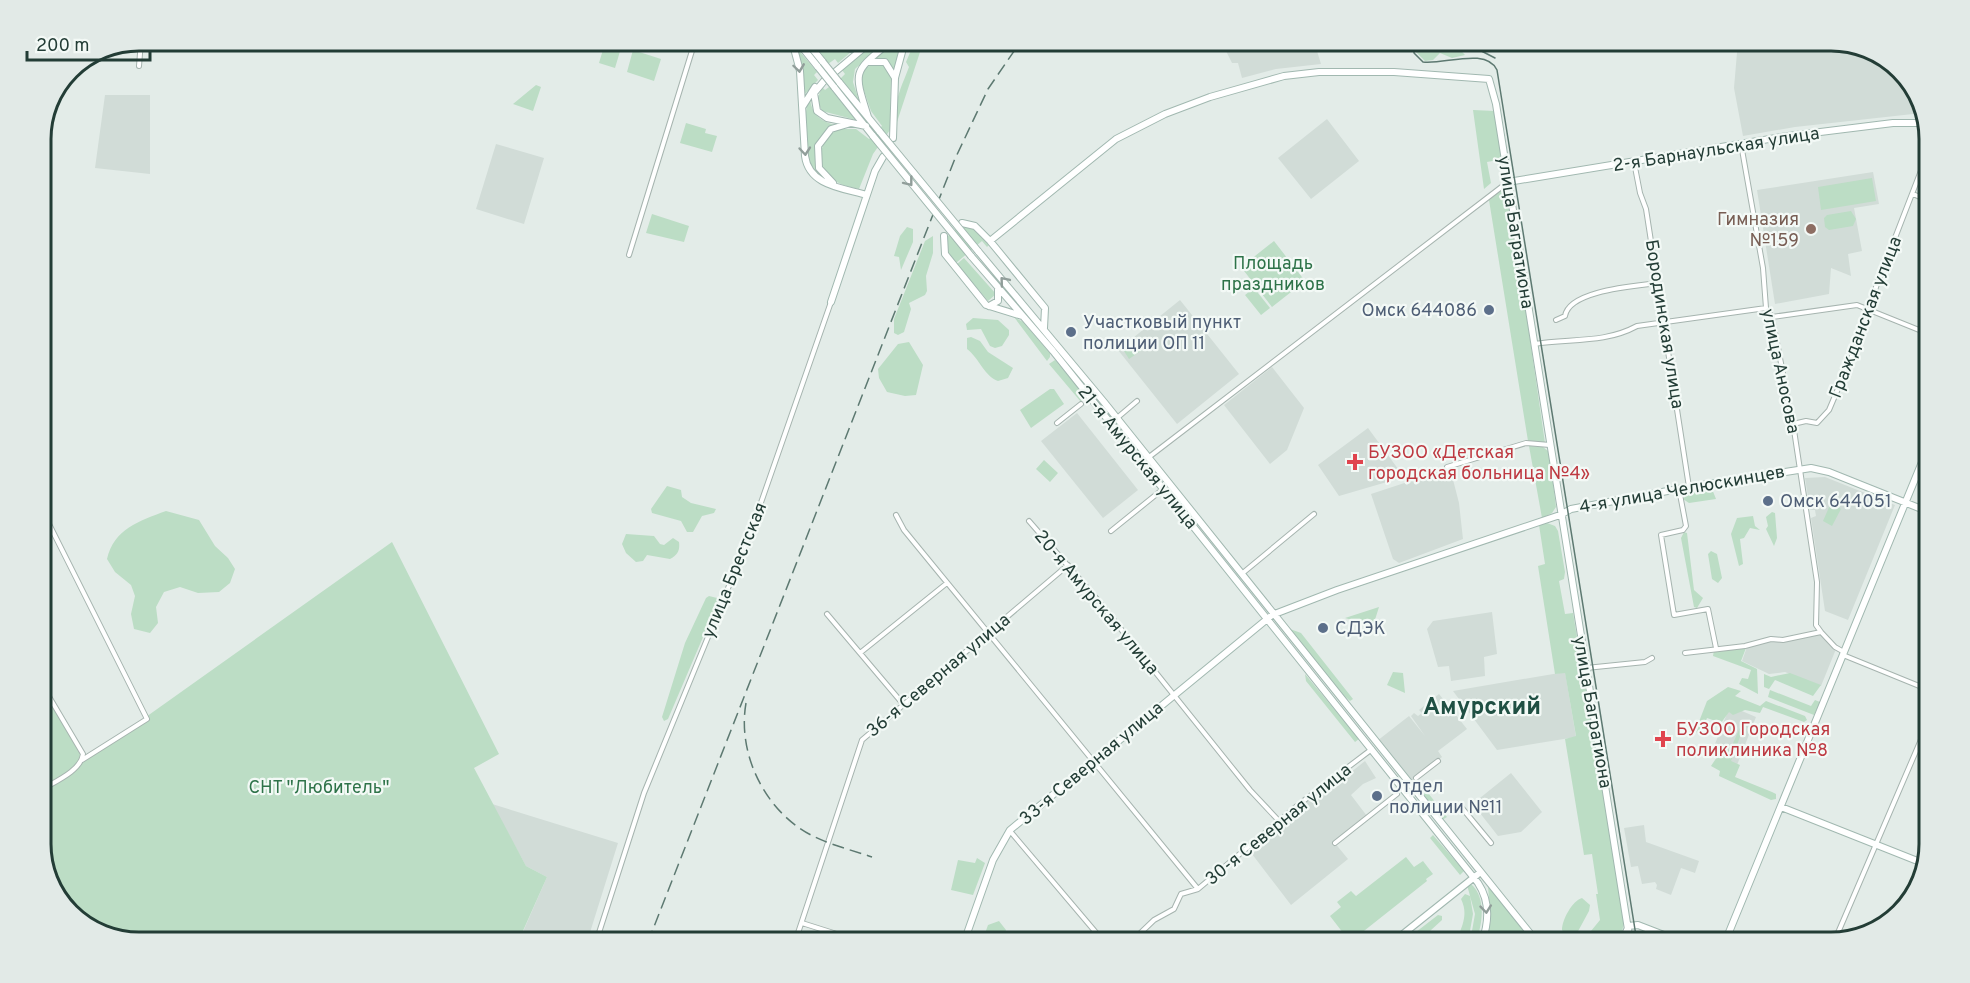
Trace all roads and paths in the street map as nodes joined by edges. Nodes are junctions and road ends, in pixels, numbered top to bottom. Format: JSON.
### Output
{"nodes":[{"id":1,"x":140,"y":51,"type":"edge"},
{"id":2,"x":692,"y":51,"type":"edge"},
{"id":3,"x":795,"y":51,"type":"edge"},
{"id":4,"x":808,"y":51,"type":"edge"},
{"id":5,"x":813,"y":51,"type":"edge"},
{"id":6,"x":859,"y":51,"type":"edge"},
{"id":7,"x":878,"y":51,"type":"edge"},
{"id":8,"x":902,"y":51,"type":"edge"},
{"id":9,"x":866,"y":62,"type":"junction"},
{"id":10,"x":821,"y":65,"type":"junction"},
{"id":11,"x":139,"y":66,"type":"dead end"},
{"id":12,"x":835,"y":72,"type":"dead end"},
{"id":13,"x":895,"y":78,"type":"junction"},
{"id":14,"x":836,"y":85,"type":"junction"},
{"id":15,"x":802,"y":109,"type":"junction"},
{"id":16,"x":868,"y":117,"type":"junction"},
{"id":17,"x":850,"y":123,"type":"junction"},
{"id":18,"x":1917,"y":123,"type":"edge"},
{"id":19,"x":866,"y":126,"type":"junction"},
{"id":20,"x":893,"y":138,"type":"dead end"},
{"id":21,"x":1742,"y":144,"type":"junction"},
{"id":22,"x":883,"y":157,"type":"dead end"},
{"id":23,"x":1634,"y":162,"type":"junction"},
{"id":24,"x":1919,"y":176,"type":"edge"},
{"id":25,"x":1508,"y":182,"type":"junction"},
{"id":26,"x":839,"y":187,"type":"junction"},
{"id":27,"x":1912,"y":194,"type":"junction"},
{"id":28,"x":867,"y":195,"type":"junction"},
{"id":29,"x":1919,"y":197,"type":"edge"},
{"id":30,"x":962,"y":223,"type":"dead end"},
{"id":31,"x":944,"y":236,"type":"dead end"},
{"id":32,"x":990,"y":241,"type":"junction"},
{"id":33,"x":629,"y":255,"type":"dead end"},
{"id":34,"x":1658,"y":283,"type":"junction"},
{"id":35,"x":996,"y":286,"type":"junction"},
{"id":36,"x":831,"y":302,"type":"joint"},
{"id":37,"x":986,"y":305,"type":"junction"},
{"id":38,"x":1045,"y":308,"type":"junction"},
{"id":39,"x":1766,"y":308,"type":"junction"},
{"id":40,"x":1871,"y":311,"type":"junction"},
{"id":41,"x":1030,"y":312,"type":"junction"},
{"id":42,"x":1772,"y":317,"type":"junction"},
{"id":43,"x":1556,"y":320,"type":"dead end"},
{"id":44,"x":1028,"y":321,"type":"junction"},
{"id":45,"x":1664,"y":322,"type":"junction"},
{"id":46,"x":1044,"y":329,"type":"junction"},
{"id":47,"x":1919,"y":330,"type":"edge"},
{"id":48,"x":1533,"y":344,"type":"junction"},
{"id":49,"x":1137,"y":401,"type":"dead end"},
{"id":50,"x":1081,"y":404,"type":"dead end"},
{"id":51,"x":1116,"y":418,"type":"junction"},
{"id":52,"x":1057,"y":423,"type":"dead end"},
{"id":53,"x":1793,"y":424,"type":"junction"},
{"id":54,"x":1551,"y":445,"type":"junction"},
{"id":55,"x":1145,"y":460,"type":"junction"},
{"id":56,"x":1447,"y":467,"type":"dead end"},
{"id":57,"x":1799,"y":470,"type":"junction"},
{"id":58,"x":1919,"y":470,"type":"edge"},
{"id":59,"x":1689,"y":487,"type":"junction"},
{"id":60,"x":1679,"y":488,"type":"junction"},
{"id":61,"x":1164,"y":489,"type":"junction"},
{"id":62,"x":1906,"y":502,"type":"junction"},
{"id":63,"x":1919,"y":508,"type":"edge"},
{"id":64,"x":1314,"y":514,"type":"dead end"},
{"id":65,"x":896,"y":515,"type":"dead end"},
{"id":66,"x":1560,"y":515,"type":"junction"},
{"id":67,"x":1029,"y":521,"type":"dead end"},
{"id":68,"x":51,"y":528,"type":"edge"},
{"id":69,"x":1111,"y":531,"type":"dead end"},
{"id":70,"x":1068,"y":566,"type":"junction"},
{"id":71,"x":1240,"y":575,"type":"junction"},
{"id":72,"x":946,"y":583,"type":"junction"},
{"id":73,"x":827,"y":614,"type":"dead end"},
{"id":74,"x":1270,"y":617,"type":"junction"},
{"id":75,"x":1821,"y":632,"type":"junction"},
{"id":76,"x":987,"y":634,"type":"junction"},
{"id":77,"x":1716,"y":648,"type":"junction"},
{"id":78,"x":860,"y":653,"type":"junction"},
{"id":79,"x":1684,"y":653,"type":"dead end"},
{"id":80,"x":1844,"y":653,"type":"junction"},
{"id":81,"x":1652,"y":658,"type":"dead end"},
{"id":82,"x":1586,"y":668,"type":"junction"},
{"id":83,"x":1919,"y":686,"type":"edge"},
{"id":84,"x":1174,"y":695,"type":"junction"},
{"id":85,"x":51,"y":699,"type":"edge"},
{"id":86,"x":903,"y":704,"type":"junction"},
{"id":87,"x":1919,"y":745,"type":"edge"},
{"id":88,"x":1371,"y":749,"type":"junction"},
{"id":89,"x":82,"y":760,"type":"junction"},
{"id":90,"x":1438,"y":760,"type":"dead end"},
{"id":91,"x":1092,"y":762,"type":"junction"},
{"id":92,"x":1416,"y":778,"type":"dead end"},
{"id":93,"x":51,"y":784,"type":"edge"},
{"id":94,"x":1397,"y":794,"type":"dead end"},
{"id":95,"x":1462,"y":807,"type":"dead end"},
{"id":96,"x":1781,"y":807,"type":"junction"},
{"id":97,"x":1280,"y":822,"type":"junction"},
{"id":98,"x":1010,"y":830,"type":"junction"},
{"id":99,"x":1335,"y":843,"type":"dead end"},
{"id":100,"x":1491,"y":843,"type":"dead end"},
{"id":101,"x":1877,"y":844,"type":"junction"},
{"id":102,"x":1917,"y":861,"type":"edge"},
{"id":103,"x":1480,"y":872,"type":"junction"},
{"id":104,"x":1474,"y":877,"type":"junction"},
{"id":105,"x":1198,"y":889,"type":"junction"},
{"id":106,"x":802,"y":923,"type":"junction"},
{"id":107,"x":1628,"y":926,"type":"junction"},
{"id":108,"x":1839,"y":931,"type":"edge"},
{"id":109,"x":599,"y":932,"type":"edge"},
{"id":110,"x":799,"y":932,"type":"edge"},
{"id":111,"x":830,"y":932,"type":"edge"},
{"id":112,"x":968,"y":932,"type":"edge"},
{"id":113,"x":1096,"y":932,"type":"edge"},
{"id":114,"x":1141,"y":932,"type":"edge"},
{"id":115,"x":1405,"y":932,"type":"edge"},
{"id":116,"x":1485,"y":932,"type":"edge"},
{"id":117,"x":1529,"y":932,"type":"edge"},
{"id":118,"x":1626,"y":932,"type":"edge"},
{"id":119,"x":1629,"y":932,"type":"edge"},
{"id":120,"x":1656,"y":932,"type":"edge"},
{"id":121,"x":1729,"y":932,"type":"edge"}],
"edges":[{"from":1,"to":11,"type":"street"},
{"from":2,"to":33,"type":"street"},
{"from":3,"to":15,"type":"main road","one_way":true},
{"from":4,"to":10,"type":"main road","name":"21-я Амурская улица"},
{"from":5,"to":10,"type":"main road","name":"21-я Амурская улица"},
{"from":6,"to":12,"type":"main road"},
{"from":7,"to":9,"type":"main road"},
{"from":8,"to":13,"type":"main road"},
{"from":9,"to":13,"type":"main road"},
{"from":9,"to":16,"type":"main road"},
{"from":10,"to":14,"type":"main road","name":"21-я Амурская улица","bridge":true},
{"from":13,"to":20,"type":"main road"},
{"from":14,"to":16,"type":"main road","name":"21-я Амурская улица"},
{"from":14,"to":19,"type":"main road","name":"21-я Амурская улица"},
{"from":15,"to":17,"type":"main road"},
{"from":15,"to":26,"type":"main road","one_way":true},
{"from":41,"to":16,"type":"main road","name":"21-я Амурская улица","one_way":true,"bridge":true},
{"from":17,"to":19,"type":"main road"},
{"from":17,"to":26,"type":"main road"},
{"from":18,"to":21,"type":"main road","name":"2-я Барнаульская улица"},
{"from":19,"to":35,"type":"main road","name":"21-я Амурская улица","one_way":true,"bridge":true},
{"from":21,"to":23,"type":"main road","name":"2-я Барнаульская улица"},
{"from":21,"to":39,"type":"street","name":"улица Аносова"},
{"from":22,"to":28,"type":"main road","name":"улица Брестская"},
{"from":23,"to":25,"type":"main road","name":"2-я Барнаульская улица"},
{"from":23,"to":34,"type":"street","name":"Бородинская улица"},
{"from":24,"to":27,"type":"street","name":"Гражданская улица"},
{"from":25,"to":32,"type":"main road","name":"улица Багратиона"},
{"from":25,"to":48,"type":"main road","name":"улица Багратиона"},
{"from":25,"to":55,"type":"street"},
{"from":26,"to":28,"type":"main road"},
{"from":27,"to":29,"type":"street"},
{"from":27,"to":40,"type":"street","name":"Гражданская улица"},
{"from":28,"to":36,"type":"main road","name":"улица Брестская"},
{"from":30,"to":32,"type":"main road"},
{"from":31,"to":37,"type":"main road"},
{"from":32,"to":38,"type":"main road"},
{"from":34,"to":43,"type":"street"},
{"from":34,"to":45,"type":"street","name":"Бородинская улица"},
{"from":35,"to":37,"type":"main road"},
{"from":35,"to":44,"type":"main road","name":"21-я Амурская улица"},
{"from":36,"to":109,"type":"street","name":"улица Брестская"},
{"from":37,"to":44,"type":"main road"},
{"from":38,"to":41,"type":"main road"},
{"from":38,"to":46,"type":"main road"},
{"from":39,"to":42,"type":"street","name":"улица Аносова"},
{"from":39,"to":45,"type":"street"},
{"from":40,"to":42,"type":"street"},
{"from":40,"to":47,"type":"street"},
{"from":40,"to":53,"type":"street","name":"Гражданская улица"},
{"from":41,"to":46,"type":"main road","name":"21-я Амурская улица"},
{"from":42,"to":53,"type":"street","name":"улица Аносова"},
{"from":44,"to":55,"type":"main road","name":"21-я Амурская улица"},
{"from":45,"to":48,"type":"street"},
{"from":45,"to":59,"type":"street","name":"Бородинская улица"},
{"from":46,"to":51,"type":"main road","name":"21-я Амурская улица"},
{"from":48,"to":54,"type":"main road","name":"улица Багратиона"},
{"from":49,"to":51,"type":"street"},
{"from":50,"to":52,"type":"street"},
{"from":51,"to":55,"type":"main road","name":"21-я Амурская улица"},
{"from":53,"to":57,"type":"street","name":"улица Аносова"},
{"from":54,"to":56,"type":"street"},
{"from":54,"to":66,"type":"main road","name":"улица Багратиона"},
{"from":55,"to":61,"type":"main road","name":"21-я Амурская улица"},
{"from":55,"to":71,"type":"main road","name":"21-я Амурская улица"},
{"from":57,"to":59,"type":"main road","name":"4-я улица Челюскинцев"},
{"from":57,"to":62,"type":"main road","name":"4-я улица Челюскинцев"},
{"from":57,"to":75,"type":"street","name":"улица Аносова"},
{"from":58,"to":62,"type":"main road"},
{"from":59,"to":60,"type":"main road","name":"4-я улица Челюскинцев"},
{"from":60,"to":66,"type":"main road","name":"4-я улица Челюскинцев"},
{"from":60,"to":77,"type":"street"},
{"from":61,"to":69,"type":"street"},
{"from":61,"to":71,"type":"main road","name":"21-я Амурская улица"},
{"from":62,"to":63,"type":"main road","name":"4-я улица Челюскинцев"},
{"from":62,"to":80,"type":"main road"},
{"from":64,"to":71,"type":"street"},
{"from":65,"to":72,"type":"street"},
{"from":66,"to":74,"type":"main road","name":"4-я улица Челюскинцев"},
{"from":66,"to":82,"type":"main road","name":"улица Багратиона"},
{"from":67,"to":70,"type":"street","name":"20-я Амурская улица"},
{"from":68,"to":89,"type":"street"},
{"from":70,"to":76,"type":"street","name":"36-я Северная улица"},
{"from":70,"to":84,"type":"street","name":"20-я Амурская улица"},
{"from":71,"to":74,"type":"main road","name":"21-я Амурская улица"},
{"from":72,"to":76,"type":"street"},
{"from":72,"to":78,"type":"street"},
{"from":73,"to":78,"type":"street"},
{"from":74,"to":84,"type":"main road","name":"33-я Северная улица"},
{"from":74,"to":88,"type":"main road","name":"21-я Амурская улица"},
{"from":74,"to":103,"type":"main road","name":"21-я Амурская улица"},
{"from":75,"to":77,"type":"street"},
{"from":75,"to":80,"type":"street"},
{"from":76,"to":86,"type":"street","name":"36-я Северная улица"},
{"from":76,"to":91,"type":"street"},
{"from":77,"to":79,"type":"street"},
{"from":78,"to":86,"type":"street"},
{"from":80,"to":83,"type":"street"},
{"from":80,"to":96,"type":"main road"},
{"from":81,"to":82,"type":"street"},
{"from":82,"to":107,"type":"main road","name":"улица Багратиона"},
{"from":84,"to":91,"type":"main road","name":"33-я Северная улица"},
{"from":84,"to":97,"type":"street","name":"20-я Амурская улица"},
{"from":85,"to":89,"type":"street"},
{"from":86,"to":106,"type":"street","name":"36-я Северная улица"},
{"from":87,"to":101,"type":"street"},
{"from":88,"to":97,"type":"street","name":"30-я Северная улица"},
{"from":88,"to":104,"type":"main road","name":"21-я Амурская улица"},
{"from":89,"to":93,"type":"street"},
{"from":90,"to":92,"type":"street"},
{"from":91,"to":98,"type":"main road","name":"33-я Северная улица"},
{"from":91,"to":105,"type":"street"},
{"from":94,"to":99,"type":"street"},
{"from":95,"to":100,"type":"street"},
{"from":96,"to":101,"type":"main road"},
{"from":96,"to":121,"type":"main road"},
{"from":97,"to":105,"type":"street","name":"30-я Северная улица"},
{"from":98,"to":112,"type":"main road","name":"33-я Северная улица"},
{"from":98,"to":113,"type":"street"},
{"from":101,"to":102,"type":"main road"},
{"from":101,"to":108,"type":"street"},
{"from":103,"to":104,"type":"main road"},
{"from":103,"to":117,"type":"main road","name":"21-я Амурская улица"},
{"from":104,"to":115,"type":"main road"},
{"from":104,"to":116,"type":"main road","name":"21-я Амурская улица","one_way":true},
{"from":105,"to":114,"type":"street","name":"30-я Северная улица"},
{"from":106,"to":110,"type":"street","name":"36-я Северная улица"},
{"from":106,"to":111,"type":"street"},
{"from":107,"to":118,"type":"main road"},
{"from":107,"to":119,"type":"main road","name":"улица Багратиона"},
{"from":107,"to":120,"type":"main road"}]}
